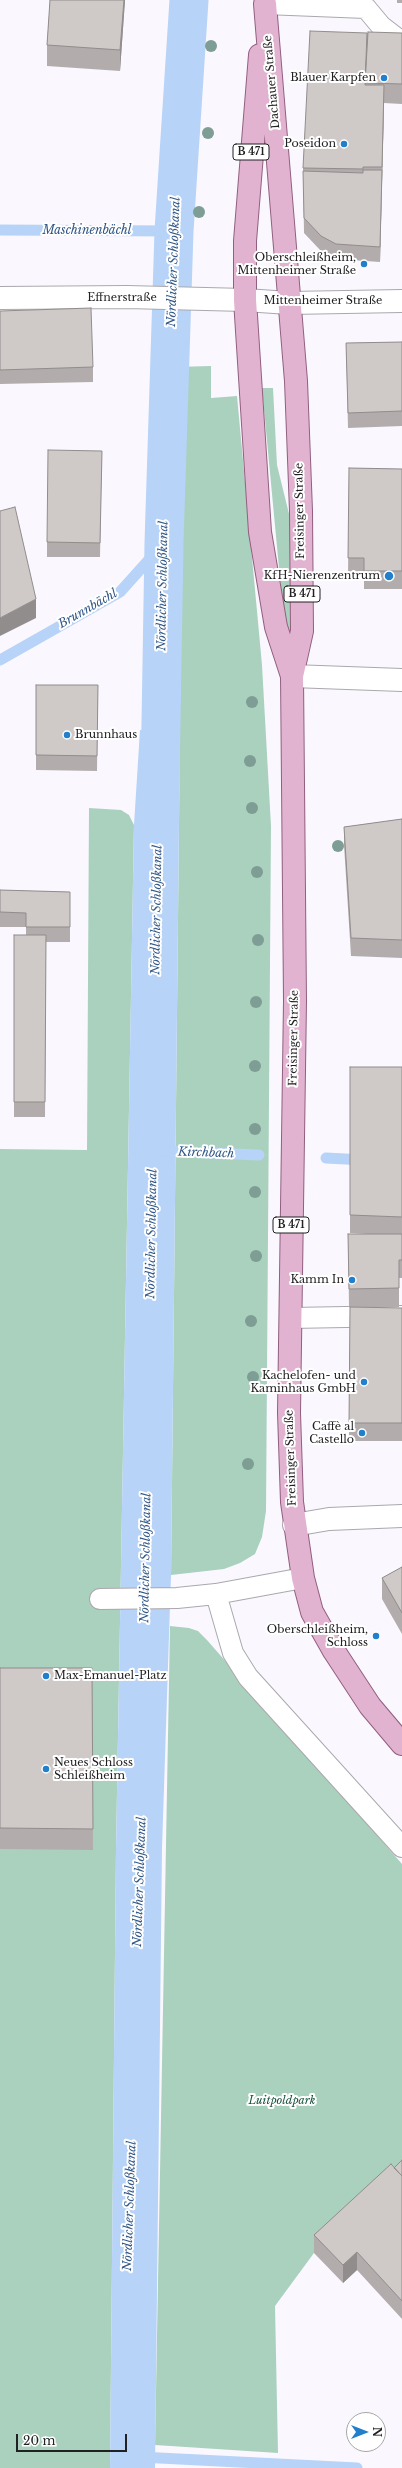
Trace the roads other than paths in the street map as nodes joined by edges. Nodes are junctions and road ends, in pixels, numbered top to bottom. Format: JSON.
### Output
{"nodes":[{"id":1,"x":265,"y":2,"type":"edge"},
{"id":2,"x":402,"y":42,"type":"edge"},
{"id":3,"x":0,"y":298,"type":"edge"},
{"id":4,"x":245,"y":300,"type":"junction"},
{"id":5,"x":402,"y":301,"type":"edge"},
{"id":6,"x":289,"y":303,"type":"junction"},
{"id":7,"x":292,"y":676,"type":"junction"},
{"id":8,"x":402,"y":680,"type":"edge"},
{"id":9,"x":402,"y":1316,"type":"edge"},
{"id":10,"x":290,"y":1318,"type":"junction"},
{"id":11,"x":402,"y":1516,"type":"edge"},
{"id":12,"x":294,"y":1525,"type":"junction"},
{"id":13,"x":303,"y":1578,"type":"junction"},
{"id":14,"x":216,"y":1594,"type":"junction"},
{"id":15,"x":103,"y":1599,"type":"dead end"},
{"id":16,"x":402,"y":1744,"type":"edge"},
{"id":17,"x":402,"y":1847,"type":"edge"}],
"edges":[{"from":1,"to":2,"type":"lane"},
{"from":1,"to":4,"type":"main road","name":"Dachauer Straße","number":"B 471"},
{"from":1,"to":6,"type":"main road","name":"Dachauer Straße","number":"B 471"},
{"from":3,"to":4,"type":"street","name":"Effnerstraße"},
{"from":4,"to":6,"type":"street","name":"Mittenheimer Straße"},
{"from":4,"to":7,"type":"main road","name":"Dachauer Straße"},
{"from":5,"to":6,"type":"street","name":"Mittenheimer Straße"},
{"from":6,"to":7,"type":"main road","name":"Freisinger Straße","number":"B 471"},
{"from":7,"to":8,"type":"street"},
{"from":7,"to":10,"type":"main road","name":"Freisinger Straße","number":"B 471"},
{"from":9,"to":10,"type":"lane"},
{"from":10,"to":12,"type":"main road","name":"Freisinger Straße","number":"B 471"},
{"from":11,"to":12,"type":"street"},
{"from":12,"to":13,"type":"main road","name":"Freisinger Straße","number":"B 471"},
{"from":13,"to":14,"type":"lane"},
{"from":13,"to":16,"type":"main road","name":"Freisinger Straße","number":"B 471"},
{"from":14,"to":15,"type":"lane"},
{"from":14,"to":17,"type":"lane"}]}
